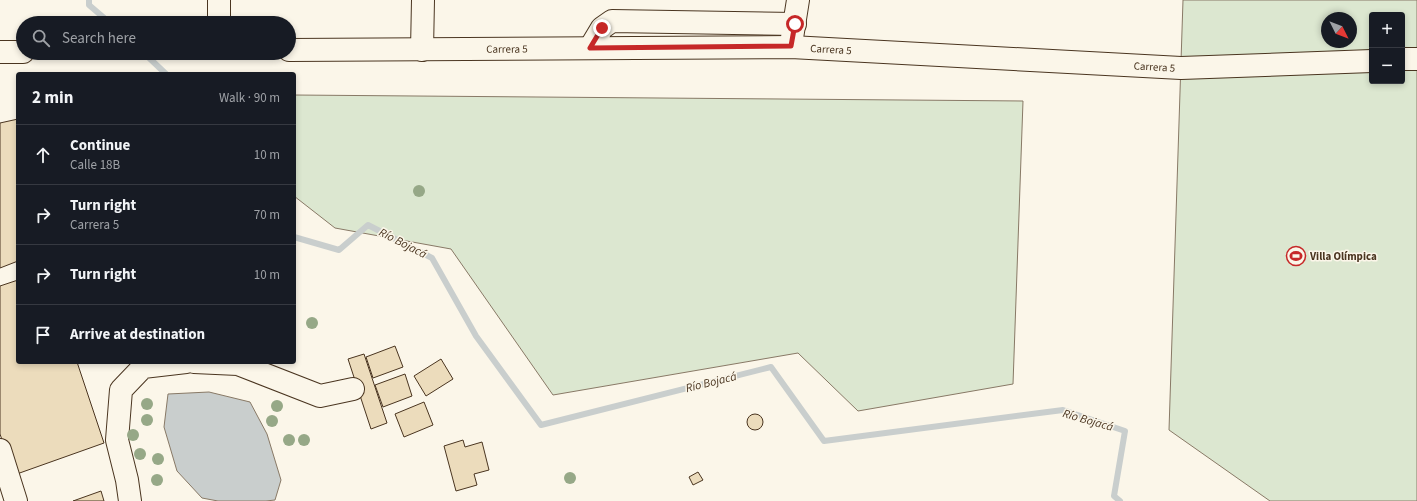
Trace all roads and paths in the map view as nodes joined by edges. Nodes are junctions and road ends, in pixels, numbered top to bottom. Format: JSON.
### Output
{"nodes":[{"id":1,"x":219,"y":0,"type":"edge"},
{"id":2,"x":423,"y":0,"type":"edge"},
{"id":3,"x":798,"y":0,"type":"edge"},
{"id":4,"x":219,"y":16,"type":"edge"},
{"id":5,"x":795,"y":24,"type":"junction"},
{"id":6,"x":791,"y":46,"type":"junction"},
{"id":7,"x":590,"y":48,"type":"junction"},
{"id":8,"x":296,"y":50,"type":"edge"},
{"id":9,"x":422,"y":50,"type":"junction"},
{"id":10,"x":0,"y":52,"type":"edge"},
{"id":11,"x":16,"y":52,"type":"edge"},
{"id":12,"x":1405,"y":59,"type":"edge"},
{"id":13,"x":1417,"y":59,"type":"edge"},
{"id":14,"x":1369,"y":61,"type":"edge"},
{"id":15,"x":169,"y":364,"type":"edge"},
{"id":16,"x":238,"y":364,"type":"edge"},
{"id":17,"x":352,"y":389,"type":"dead end"},
{"id":18,"x":0,"y":450,"type":"edge"},
{"id":19,"x":16,"y":501,"type":"edge"},
{"id":20,"x":130,"y":501,"type":"edge"}],
"edges":[{"from":1,"to":4,"type":"street"},
{"from":2,"to":9,"type":"street"},
{"from":3,"to":5,"type":"street"},
{"from":5,"to":6,"type":"street"},
{"from":5,"to":7,"type":"street"},
{"from":6,"to":7,"type":"street","name":"Carrera 5"},
{"from":6,"to":14,"type":"street","name":"Carrera 5"},
{"from":7,"to":9,"type":"street","name":"Carrera 5"},
{"from":8,"to":9,"type":"street","name":"Carrera 5"},
{"from":10,"to":11,"type":"street"},
{"from":12,"to":13,"type":"street"},
{"from":15,"to":20,"type":"street"},
{"from":16,"to":17,"type":"street"},
{"from":18,"to":19,"type":"street"}]}
